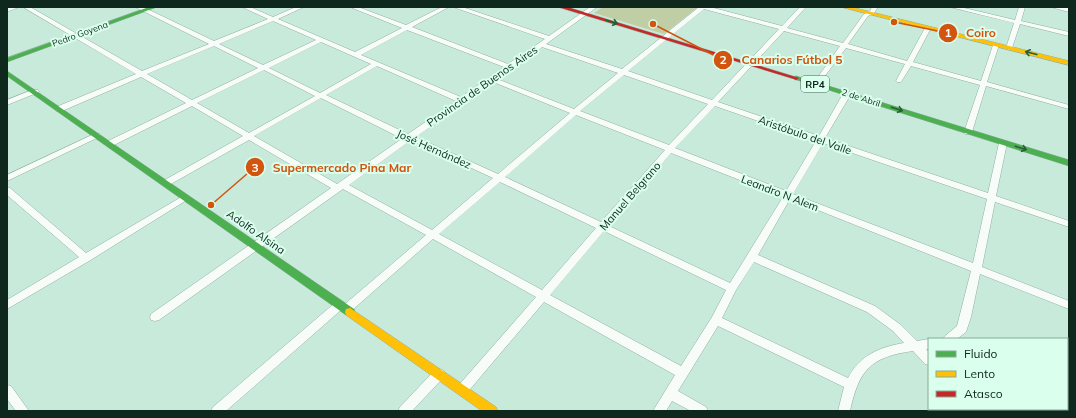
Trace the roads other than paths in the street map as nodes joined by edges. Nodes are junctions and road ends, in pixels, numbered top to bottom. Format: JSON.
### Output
{"nodes":[{"id":1,"x":16,"y":7,"type":"edge"},
{"id":2,"x":26,"y":7,"type":"edge"},
{"id":3,"x":154,"y":7,"type":"edge"},
{"id":4,"x":245,"y":7,"type":"edge"},
{"id":5,"x":301,"y":7,"type":"edge"},
{"id":6,"x":352,"y":7,"type":"edge"},
{"id":7,"x":446,"y":7,"type":"edge"},
{"id":8,"x":456,"y":7,"type":"edge"},
{"id":9,"x":561,"y":7,"type":"edge"},
{"id":10,"x":594,"y":7,"type":"edge"},
{"id":11,"x":703,"y":7,"type":"edge"},
{"id":12,"x":803,"y":7,"type":"edge"},
{"id":13,"x":844,"y":7,"type":"edge"},
{"id":14,"x":953,"y":7,"type":"edge"},
{"id":15,"x":1022,"y":7,"type":"edge"},
{"id":16,"x":1056,"y":7,"type":"edge"},
{"id":17,"x":142,"y":9,"type":"edge"},
{"id":18,"x":7,"y":10,"type":"edge"},
{"id":19,"x":872,"y":10,"type":"edge"},
{"id":20,"x":1069,"y":10,"type":"edge"},
{"id":21,"x":584,"y":14,"type":"junction"},
{"id":22,"x":272,"y":19,"type":"junction"},
{"id":23,"x":1018,"y":22,"type":"junction"},
{"id":24,"x":407,"y":27,"type":"junction"},
{"id":25,"x":928,"y":28,"type":"junction"},
{"id":26,"x":783,"y":29,"type":"junction"},
{"id":27,"x":1069,"y":34,"type":"edge"},
{"id":28,"x":75,"y":36,"type":"junction"},
{"id":29,"x":549,"y":38,"type":"junction"},
{"id":30,"x":664,"y":38,"type":"junction"},
{"id":31,"x":320,"y":40,"type":"junction"},
{"id":32,"x":214,"y":44,"type":"junction"},
{"id":33,"x":541,"y":44,"type":"junction"},
{"id":34,"x":996,"y":45,"type":"junction"},
{"id":35,"x":843,"y":46,"type":"junction"},
{"id":36,"x":1009,"y":48,"type":"junction"},
{"id":37,"x":355,"y":54,"type":"junction"},
{"id":38,"x":7,"y":60,"type":"edge"},
{"id":39,"x":1069,"y":63,"type":"edge"},
{"id":40,"x":376,"y":64,"type":"junction"},
{"id":41,"x":750,"y":64,"type":"junction"},
{"id":42,"x":909,"y":64,"type":"junction"},
{"id":43,"x":509,"y":67,"type":"junction"},
{"id":44,"x":263,"y":68,"type":"junction"},
{"id":45,"x":624,"y":72,"type":"junction"},
{"id":46,"x":7,"y":73,"type":"edge"},
{"id":47,"x":142,"y":74,"type":"junction"},
{"id":48,"x":491,"y":79,"type":"junction"},
{"id":49,"x":899,"y":81,"type":"dead end"},
{"id":50,"x":816,"y":84,"type":"junction"},
{"id":51,"x":984,"y":84,"type":"junction"},
{"id":52,"x":35,"y":92,"type":"junction"},
{"id":53,"x":847,"y":94,"type":"junction"},
{"id":54,"x":320,"y":95,"type":"junction"},
{"id":55,"x":461,"y":100,"type":"junction"},
{"id":56,"x":7,"y":103,"type":"edge"},
{"id":57,"x":713,"y":103,"type":"junction"},
{"id":58,"x":191,"y":104,"type":"junction"},
{"id":59,"x":1069,"y":107,"type":"edge"},
{"id":60,"x":59,"y":109,"type":"junction"},
{"id":61,"x":575,"y":112,"type":"junction"},
{"id":62,"x":968,"y":132,"type":"junction"},
{"id":63,"x":97,"y":136,"type":"junction"},
{"id":64,"x":249,"y":136,"type":"junction"},
{"id":65,"x":409,"y":138,"type":"junction"},
{"id":66,"x":819,"y":140,"type":"junction"},
{"id":67,"x":1003,"y":143,"type":"junction"},
{"id":68,"x":109,"y":144,"type":"junction"},
{"id":69,"x":669,"y":150,"type":"junction"},
{"id":70,"x":1069,"y":162,"type":"edge"},
{"id":71,"x":7,"y":178,"type":"edge"},
{"id":72,"x":498,"y":178,"type":"junction"},
{"id":73,"x":166,"y":183,"type":"junction"},
{"id":74,"x":340,"y":187,"type":"junction"},
{"id":75,"x":7,"y":190,"type":"edge"},
{"id":76,"x":787,"y":196,"type":"junction"},
{"id":77,"x":186,"y":198,"type":"junction"},
{"id":78,"x":992,"y":198,"type":"junction"},
{"id":79,"x":1069,"y":224,"type":"edge"},
{"id":80,"x":603,"y":227,"type":"junction"},
{"id":81,"x":432,"y":235,"type":"junction"},
{"id":82,"x":255,"y":247,"type":"junction"},
{"id":83,"x":752,"y":257,"type":"junction"},
{"id":84,"x":86,"y":258,"type":"junction"},
{"id":85,"x":977,"y":269,"type":"junction"},
{"id":86,"x":732,"y":288,"type":"junction"},
{"id":87,"x":543,"y":296,"type":"junction"},
{"id":88,"x":7,"y":305,"type":"edge"},
{"id":89,"x":1069,"y":305,"type":"edge"},
{"id":90,"x":343,"y":307,"type":"junction"},
{"id":91,"x":155,"y":317,"type":"dead end"},
{"id":92,"x":716,"y":320,"type":"junction"},
{"id":93,"x":950,"y":338,"type":"edge"},
{"id":94,"x":928,"y":344,"type":"edge"},
{"id":95,"x":914,"y":346,"type":"junction"},
{"id":96,"x":928,"y":359,"type":"edge"},
{"id":97,"x":682,"y":373,"type":"junction"},
{"id":98,"x":439,"y":374,"type":"junction"},
{"id":99,"x":851,"y":385,"type":"junction"},
{"id":100,"x":7,"y":390,"type":"edge"},
{"id":101,"x":462,"y":390,"type":"junction"},
{"id":102,"x":670,"y":392,"type":"junction"},
{"id":103,"x":23,"y":411,"type":"edge"},
{"id":104,"x":217,"y":411,"type":"edge"},
{"id":105,"x":404,"y":411,"type":"edge"},
{"id":106,"x":492,"y":411,"type":"edge"},
{"id":107,"x":659,"y":411,"type":"edge"},
{"id":108,"x":702,"y":411,"type":"edge"},
{"id":109,"x":844,"y":411,"type":"edge"}],
"edges":[{"from":1,"to":18,"type":"street"},
{"from":2,"to":28,"type":"street"},
{"from":3,"to":17,"type":"street","name":"Pedro Goyena"},
{"from":4,"to":22,"type":"street"},
{"from":5,"to":22,"type":"street"},
{"from":6,"to":24,"type":"street"},
{"from":7,"to":24,"type":"street"},
{"from":8,"to":29,"type":"street"},
{"from":9,"to":21,"type":"street","name":"2 de Abril","number":"RP4"},
{"from":10,"to":21,"type":"street","name":"Provincia de Buenos Aires"},
{"from":11,"to":26,"type":"street"},
{"from":11,"to":30,"type":"street"},
{"from":12,"to":26,"type":"street","name":"Manuel Belgrano"},
{"from":13,"to":19,"type":"street"},
{"from":14,"to":23,"type":"street"},
{"from":15,"to":23,"type":"street"},
{"from":16,"to":20,"type":"street"},
{"from":17,"to":28,"type":"street","name":"Pedro Goyena"},
{"from":17,"to":32,"type":"street","name":"José Hernández"},
{"from":19,"to":25,"type":"street"},
{"from":19,"to":35,"type":"street"},
{"from":21,"to":29,"type":"street","name":"Provincia de Buenos Aires"},
{"from":21,"to":30,"type":"street","name":"2 de Abril","number":"RP4","one_way":true},
{"from":22,"to":31,"type":"street"},
{"from":22,"to":32,"type":"street"},
{"from":23,"to":27,"type":"street"},
{"from":23,"to":36,"type":"street"},
{"from":24,"to":37,"type":"street"},
{"from":24,"to":43,"type":"street"},
{"from":25,"to":34,"type":"street"},
{"from":25,"to":42,"type":"street"},
{"from":26,"to":35,"type":"street"},
{"from":26,"to":41,"type":"street","name":"Manuel Belgrano"},
{"from":28,"to":38,"type":"street","name":"Pedro Goyena"},
{"from":28,"to":47,"type":"street"},
{"from":29,"to":33,"type":"street","name":"Provincia de Buenos Aires"},
{"from":30,"to":41,"type":"street","name":"2 de Abril","number":"RP4"},
{"from":30,"to":45,"type":"street"},
{"from":31,"to":37,"type":"street"},
{"from":31,"to":44,"type":"street"},
{"from":32,"to":44,"type":"street","name":"José Hernández"},
{"from":32,"to":47,"type":"street"},
{"from":33,"to":43,"type":"street","name":"Provincia de Buenos Aires"},
{"from":33,"to":45,"type":"street","name":"Aristóbulo del Valle"},
{"from":34,"to":36,"type":"street"},
{"from":34,"to":51,"type":"street"},
{"from":35,"to":42,"type":"street"},
{"from":35,"to":50,"type":"street"},
{"from":39,"to":36,"type":"street","one_way":true},
{"from":37,"to":40,"type":"street"},
{"from":40,"to":54,"type":"street"},
{"from":40,"to":55,"type":"street"},
{"from":41,"to":50,"type":"street","name":"2 de Abril","number":"RP4"},
{"from":41,"to":57,"type":"street","name":"Manuel Belgrano"},
{"from":42,"to":49,"type":"street"},
{"from":42,"to":51,"type":"street"},
{"from":43,"to":48,"type":"street","name":"Provincia de Buenos Aires"},
{"from":44,"to":54,"type":"street","name":"José Hernández"},
{"from":44,"to":58,"type":"street"},
{"from":45,"to":57,"type":"street","name":"Aristóbulo del Valle"},
{"from":45,"to":61,"type":"street"},
{"from":46,"to":52,"type":"street","name":"Adolfo Alsina"},
{"from":47,"to":58,"type":"street"},
{"from":47,"to":60,"type":"street"},
{"from":48,"to":55,"type":"street","name":"Provincia de Buenos Aires"},
{"from":48,"to":61,"type":"street","name":"Leandro N Alem"},
{"from":50,"to":53,"type":"street","name":"2 de Abril","number":"RP4"},
{"from":51,"to":59,"type":"street"},
{"from":51,"to":62,"type":"street"},
{"from":52,"to":56,"type":"street"},
{"from":52,"to":60,"type":"street","name":"Adolfo Alsina"},
{"from":53,"to":62,"type":"street","name":"2 de Abril","number":"RP4","one_way":true},
{"from":53,"to":66,"type":"street"},
{"from":54,"to":64,"type":"street"},
{"from":54,"to":65,"type":"street","name":"José Hernández"},
{"from":55,"to":65,"type":"street","name":"Provincia de Buenos Aires"},
{"from":57,"to":66,"type":"street","name":"Aristóbulo del Valle"},
{"from":57,"to":69,"type":"street","name":"Manuel Belgrano"},
{"from":58,"to":64,"type":"street"},
{"from":58,"to":68,"type":"street"},
{"from":60,"to":63,"type":"street","name":"Adolfo Alsina"},
{"from":61,"to":69,"type":"street","name":"Leandro N Alem"},
{"from":61,"to":72,"type":"street"},
{"from":62,"to":67,"type":"street","name":"2 de Abril","number":"RP4"},
{"from":63,"to":68,"type":"street","name":"Adolfo Alsina"},
{"from":63,"to":71,"type":"street"},
{"from":64,"to":73,"type":"street"},
{"from":64,"to":74,"type":"street"},
{"from":65,"to":72,"type":"street","name":"José Hernández"},
{"from":65,"to":74,"type":"street","name":"Provincia de Buenos Aires"},
{"from":66,"to":76,"type":"street"},
{"from":66,"to":78,"type":"street","name":"Aristóbulo del Valle"},
{"from":67,"to":70,"type":"street","name":"2 de Abril","number":"RP4","one_way":true},
{"from":67,"to":78,"type":"street"},
{"from":68,"to":73,"type":"street","name":"Adolfo Alsina"},
{"from":69,"to":76,"type":"street","name":"Leandro N Alem"},
{"from":69,"to":80,"type":"street","name":"Manuel Belgrano"},
{"from":72,"to":80,"type":"street","name":"José Hernández"},
{"from":72,"to":81,"type":"street"},
{"from":73,"to":77,"type":"street","name":"Adolfo Alsina"},
{"from":74,"to":81,"type":"street"},
{"from":74,"to":82,"type":"street","name":"Provincia de Buenos Aires"},
{"from":75,"to":84,"type":"street"},
{"from":76,"to":83,"type":"street"},
{"from":76,"to":85,"type":"street","name":"Leandro N Alem"},
{"from":77,"to":82,"type":"street","name":"Adolfo Alsina"},
{"from":77,"to":84,"type":"street"},
{"from":78,"to":79,"type":"street","name":"Aristóbulo del Valle"},
{"from":78,"to":85,"type":"street"},
{"from":80,"to":86,"type":"street","name":"José Hernández"},
{"from":80,"to":87,"type":"street","name":"Manuel Belgrano"},
{"from":81,"to":87,"type":"street"},
{"from":81,"to":90,"type":"street"},
{"from":82,"to":90,"type":"street","name":"Adolfo Alsina"},
{"from":82,"to":91,"type":"street","name":"Provincia de Buenos Aires"},
{"from":83,"to":86,"type":"street"},
{"from":83,"to":95,"type":"street"},
{"from":84,"to":88,"type":"street"},
{"from":85,"to":89,"type":"street","name":"Leandro N Alem"},
{"from":85,"to":93,"type":"street"},
{"from":86,"to":92,"type":"street"},
{"from":87,"to":97,"type":"street"},
{"from":87,"to":101,"type":"street","name":"Manuel Belgrano"},
{"from":90,"to":98,"type":"street","name":"Adolfo Alsina"},
{"from":90,"to":104,"type":"street"},
{"from":92,"to":97,"type":"street"},
{"from":92,"to":99,"type":"street"},
{"from":94,"to":95,"type":"street"},
{"from":95,"to":96,"type":"street"},
{"from":95,"to":99,"type":"street"},
{"from":97,"to":102,"type":"street"},
{"from":98,"to":101,"type":"street","name":"Adolfo Alsina"},
{"from":98,"to":105,"type":"street"},
{"from":99,"to":109,"type":"street"},
{"from":100,"to":103,"type":"street"},
{"from":101,"to":106,"type":"street","name":"Adolfo Alsina"},
{"from":102,"to":107,"type":"street"},
{"from":102,"to":108,"type":"street"}]}
